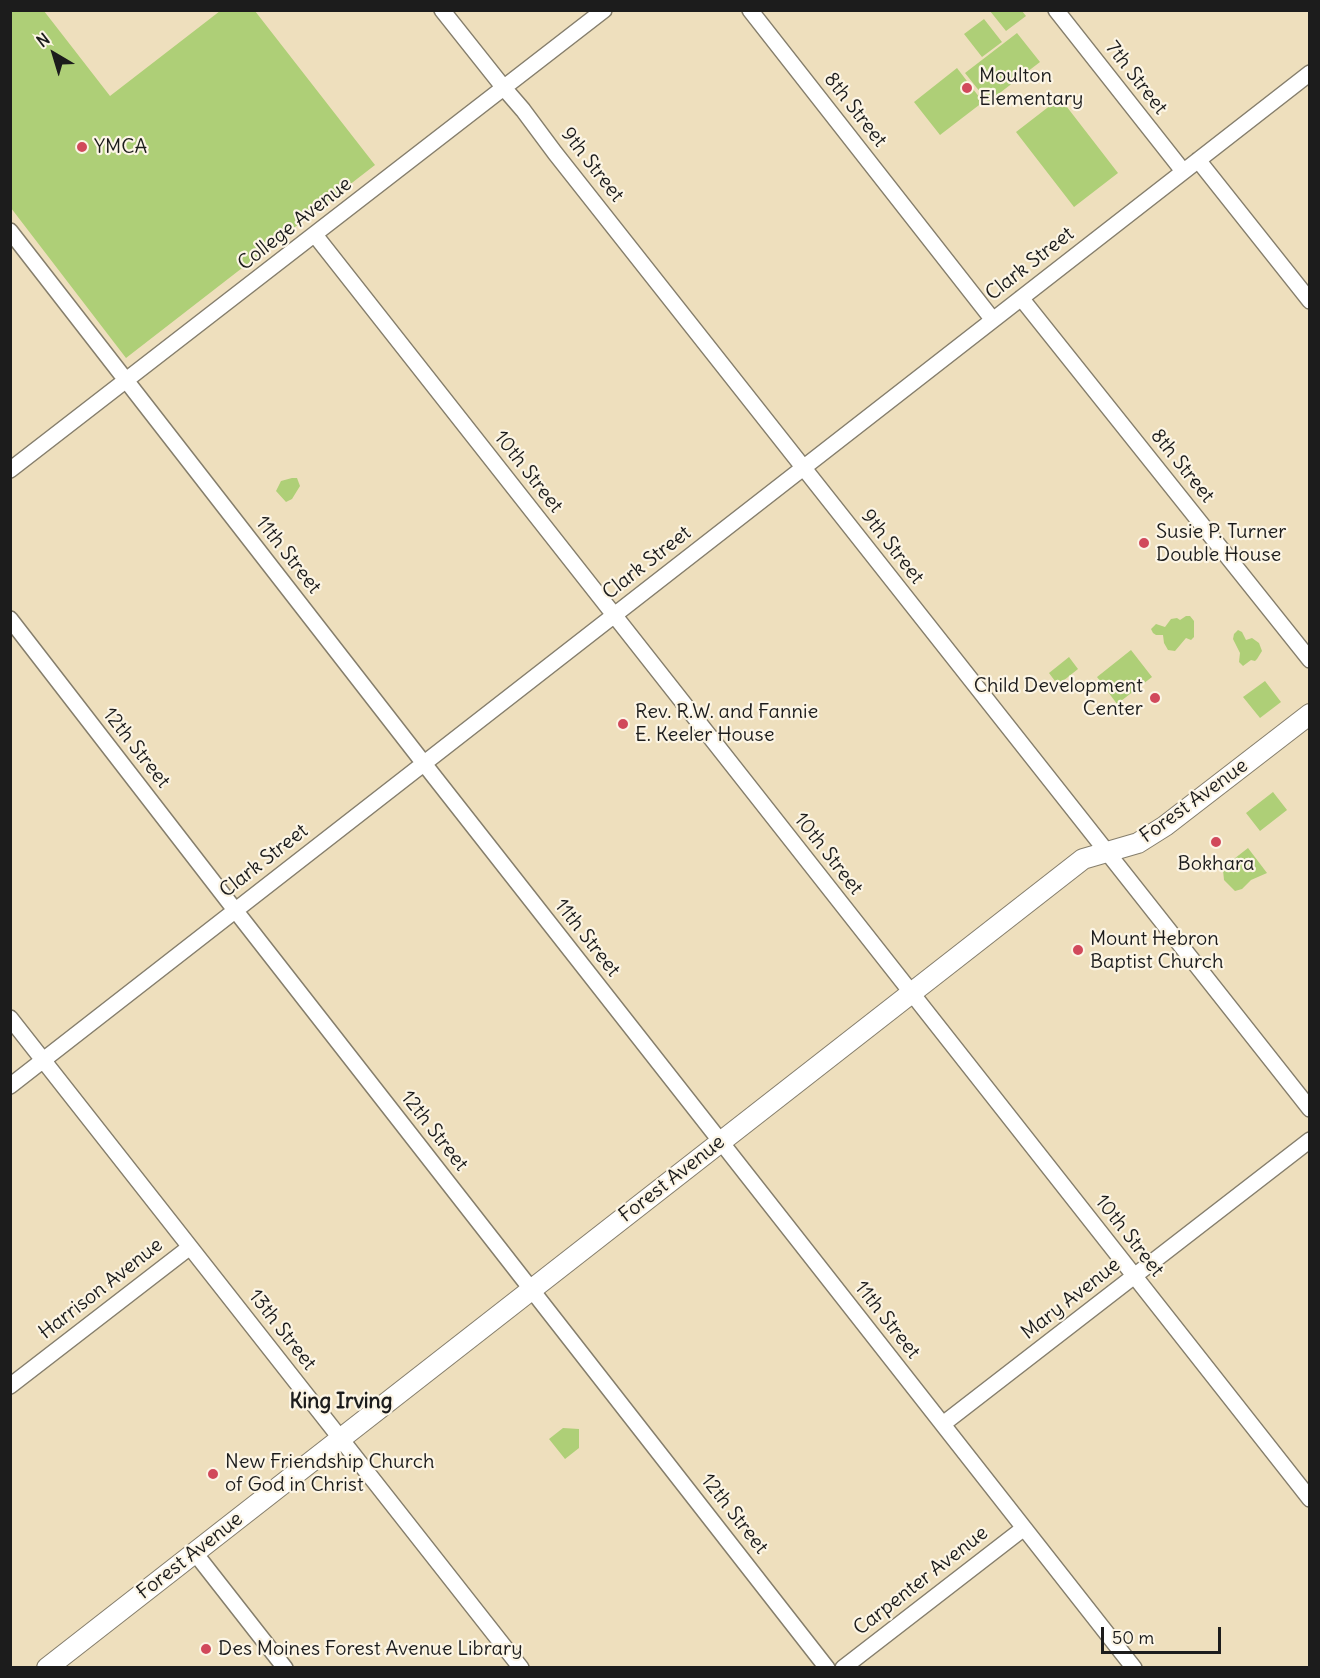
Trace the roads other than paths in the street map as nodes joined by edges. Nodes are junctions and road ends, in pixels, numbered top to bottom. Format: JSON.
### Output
{"nodes":[{"id":1,"x":442,"y":10,"type":"edge"},
{"id":2,"x":604,"y":10,"type":"edge"},
{"id":3,"x":750,"y":10,"type":"edge"},
{"id":4,"x":1056,"y":10,"type":"edge"},
{"id":5,"x":1310,"y":73,"type":"edge"},
{"id":6,"x":504,"y":88,"type":"junction"},
{"id":7,"x":1198,"y":160,"type":"junction"},
{"id":8,"x":1183,"y":171,"type":"junction"},
{"id":9,"x":10,"y":231,"type":"edge"},
{"id":10,"x":315,"y":235,"type":"junction"},
{"id":11,"x":1021,"y":298,"type":"junction"},
{"id":12,"x":1310,"y":301,"type":"edge"},
{"id":13,"x":993,"y":320,"type":"junction"},
{"id":14,"x":127,"y":380,"type":"junction"},
{"id":15,"x":803,"y":468,"type":"junction"},
{"id":16,"x":10,"y":470,"type":"edge"},
{"id":17,"x":614,"y":616,"type":"junction"},
{"id":18,"x":10,"y":619,"type":"edge"},
{"id":19,"x":1310,"y":660,"type":"edge"},
{"id":20,"x":1309,"y":715,"type":"edge"},
{"id":21,"x":424,"y":764,"type":"junction"},
{"id":22,"x":1108,"y":853,"type":"junction"},
{"id":23,"x":235,"y":910,"type":"junction"},
{"id":24,"x":911,"y":993,"type":"junction"},
{"id":25,"x":10,"y":1018,"type":"edge"},
{"id":26,"x":44,"y":1060,"type":"junction"},
{"id":27,"x":10,"y":1086,"type":"edge"},
{"id":28,"x":1310,"y":1109,"type":"edge"},
{"id":29,"x":1310,"y":1140,"type":"edge"},
{"id":30,"x":721,"y":1142,"type":"junction"},
{"id":31,"x":190,"y":1247,"type":"junction"},
{"id":32,"x":1134,"y":1277,"type":"junction"},
{"id":33,"x":531,"y":1289,"type":"junction"},
{"id":34,"x":10,"y":1386,"type":"edge"},
{"id":35,"x":943,"y":1424,"type":"junction"},
{"id":36,"x":340,"y":1437,"type":"junction"},
{"id":37,"x":1310,"y":1499,"type":"edge"},
{"id":38,"x":1024,"y":1528,"type":"junction"},
{"id":39,"x":195,"y":1552,"type":"junction"},
{"id":40,"x":47,"y":1668,"type":"edge"},
{"id":41,"x":285,"y":1668,"type":"edge"},
{"id":42,"x":521,"y":1668,"type":"edge"},
{"id":43,"x":827,"y":1668,"type":"edge"},
{"id":44,"x":843,"y":1668,"type":"edge"},
{"id":45,"x":1134,"y":1668,"type":"edge"}],
"edges":[{"from":1,"to":6,"type":"street","name":"9th Street"},
{"from":2,"to":6,"type":"street","name":"College Avenue"},
{"from":3,"to":13,"type":"street","name":"8th Street"},
{"from":4,"to":8,"type":"street","name":"7th Street"},
{"from":5,"to":7,"type":"street","name":"Clark Street"},
{"from":6,"to":10,"type":"street","name":"College Avenue"},
{"from":6,"to":15,"type":"street","name":"9th Street"},
{"from":7,"to":8,"type":"street","name":"Clark Street"},
{"from":7,"to":12,"type":"street"},
{"from":8,"to":11,"type":"street","name":"Clark Street"},
{"from":9,"to":14,"type":"street","name":"11th Street"},
{"from":10,"to":14,"type":"street","name":"College Avenue"},
{"from":10,"to":17,"type":"street","name":"10th Street"},
{"from":11,"to":13,"type":"street","name":"Clark Street"},
{"from":11,"to":19,"type":"street","name":"8th Street"},
{"from":13,"to":15,"type":"street","name":"Clark Street"},
{"from":14,"to":16,"type":"street","name":"College Avenue"},
{"from":14,"to":21,"type":"street","name":"11th Street"},
{"from":15,"to":17,"type":"street","name":"Clark Street"},
{"from":15,"to":22,"type":"street","name":"9th Street"},
{"from":17,"to":21,"type":"street","name":"Clark Street"},
{"from":17,"to":24,"type":"street","name":"10th Street"},
{"from":18,"to":23,"type":"street","name":"12th Street"},
{"from":20,"to":22,"type":"street","name":"Forest Avenue"},
{"from":21,"to":23,"type":"street","name":"Clark Street"},
{"from":21,"to":30,"type":"street","name":"11th Street"},
{"from":22,"to":24,"type":"street","name":"Forest Avenue"},
{"from":22,"to":28,"type":"street","name":"9th Street"},
{"from":23,"to":26,"type":"street","name":"Clark Street"},
{"from":23,"to":33,"type":"street","name":"12th Street"},
{"from":24,"to":30,"type":"street","name":"Forest Avenue"},
{"from":24,"to":32,"type":"street","name":"10th Street"},
{"from":25,"to":26,"type":"street","name":"13th Street"},
{"from":26,"to":27,"type":"street","name":"Clark Street"},
{"from":26,"to":31,"type":"street","name":"13th Street"},
{"from":29,"to":32,"type":"street","name":"Mary Avenue"},
{"from":30,"to":33,"type":"street","name":"Forest Avenue"},
{"from":30,"to":35,"type":"street","name":"11th Street"},
{"from":31,"to":34,"type":"street","name":"Harrison Avenue"},
{"from":31,"to":36,"type":"street","name":"13th Street"},
{"from":32,"to":35,"type":"street","name":"Mary Avenue"},
{"from":32,"to":37,"type":"street","name":"10th Street"},
{"from":33,"to":36,"type":"street","name":"Forest Avenue"},
{"from":33,"to":43,"type":"street","name":"12th Street"},
{"from":35,"to":38,"type":"street","name":"11th Street"},
{"from":36,"to":39,"type":"street","name":"Forest Avenue"},
{"from":36,"to":42,"type":"street","name":"13th Street"},
{"from":38,"to":44,"type":"street","name":"Carpenter Avenue"},
{"from":38,"to":45,"type":"street","name":"11th Street"},
{"from":39,"to":40,"type":"street","name":"Forest Avenue"},
{"from":39,"to":41,"type":"street"}]}
